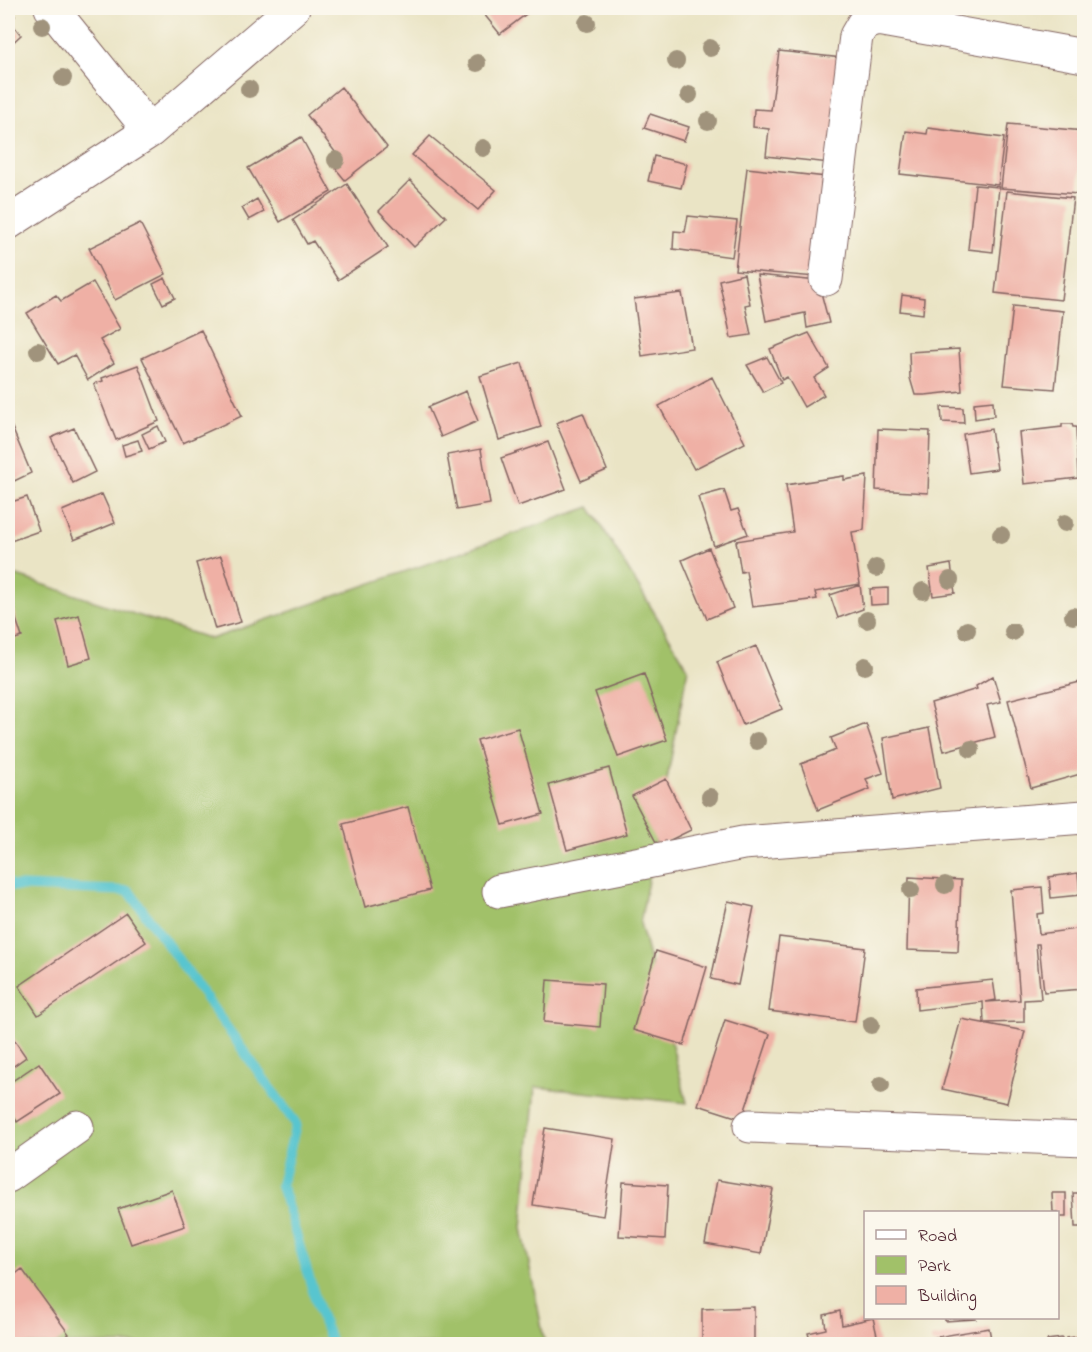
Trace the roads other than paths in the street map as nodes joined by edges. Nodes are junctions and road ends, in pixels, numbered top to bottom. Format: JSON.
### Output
{"nodes":[{"id":1,"x":51,"y":8,"type":"edge"},
{"id":2,"x":293,"y":8,"type":"edge"},
{"id":3,"x":1084,"y":56,"type":"edge"},
{"id":4,"x":150,"y":131,"type":"junction"},
{"id":5,"x":8,"y":223,"type":"edge"},
{"id":6,"x":826,"y":279,"type":"dead end"},
{"id":7,"x":1084,"y":817,"type":"edge"},
{"id":8,"x":499,"y":891,"type":"dead end"},
{"id":9,"x":750,"y":1126,"type":"dead end"},
{"id":10,"x":77,"y":1127,"type":"dead end"},
{"id":11,"x":1084,"y":1138,"type":"edge"},
{"id":12,"x":8,"y":1176,"type":"edge"}],
"edges":[{"from":1,"to":4,"type":"street"},
{"from":2,"to":4,"type":"street"},
{"from":3,"to":6,"type":"street"},
{"from":4,"to":5,"type":"street"},
{"from":7,"to":8,"type":"street"},
{"from":9,"to":11,"type":"street"},
{"from":10,"to":12,"type":"street"}]}
